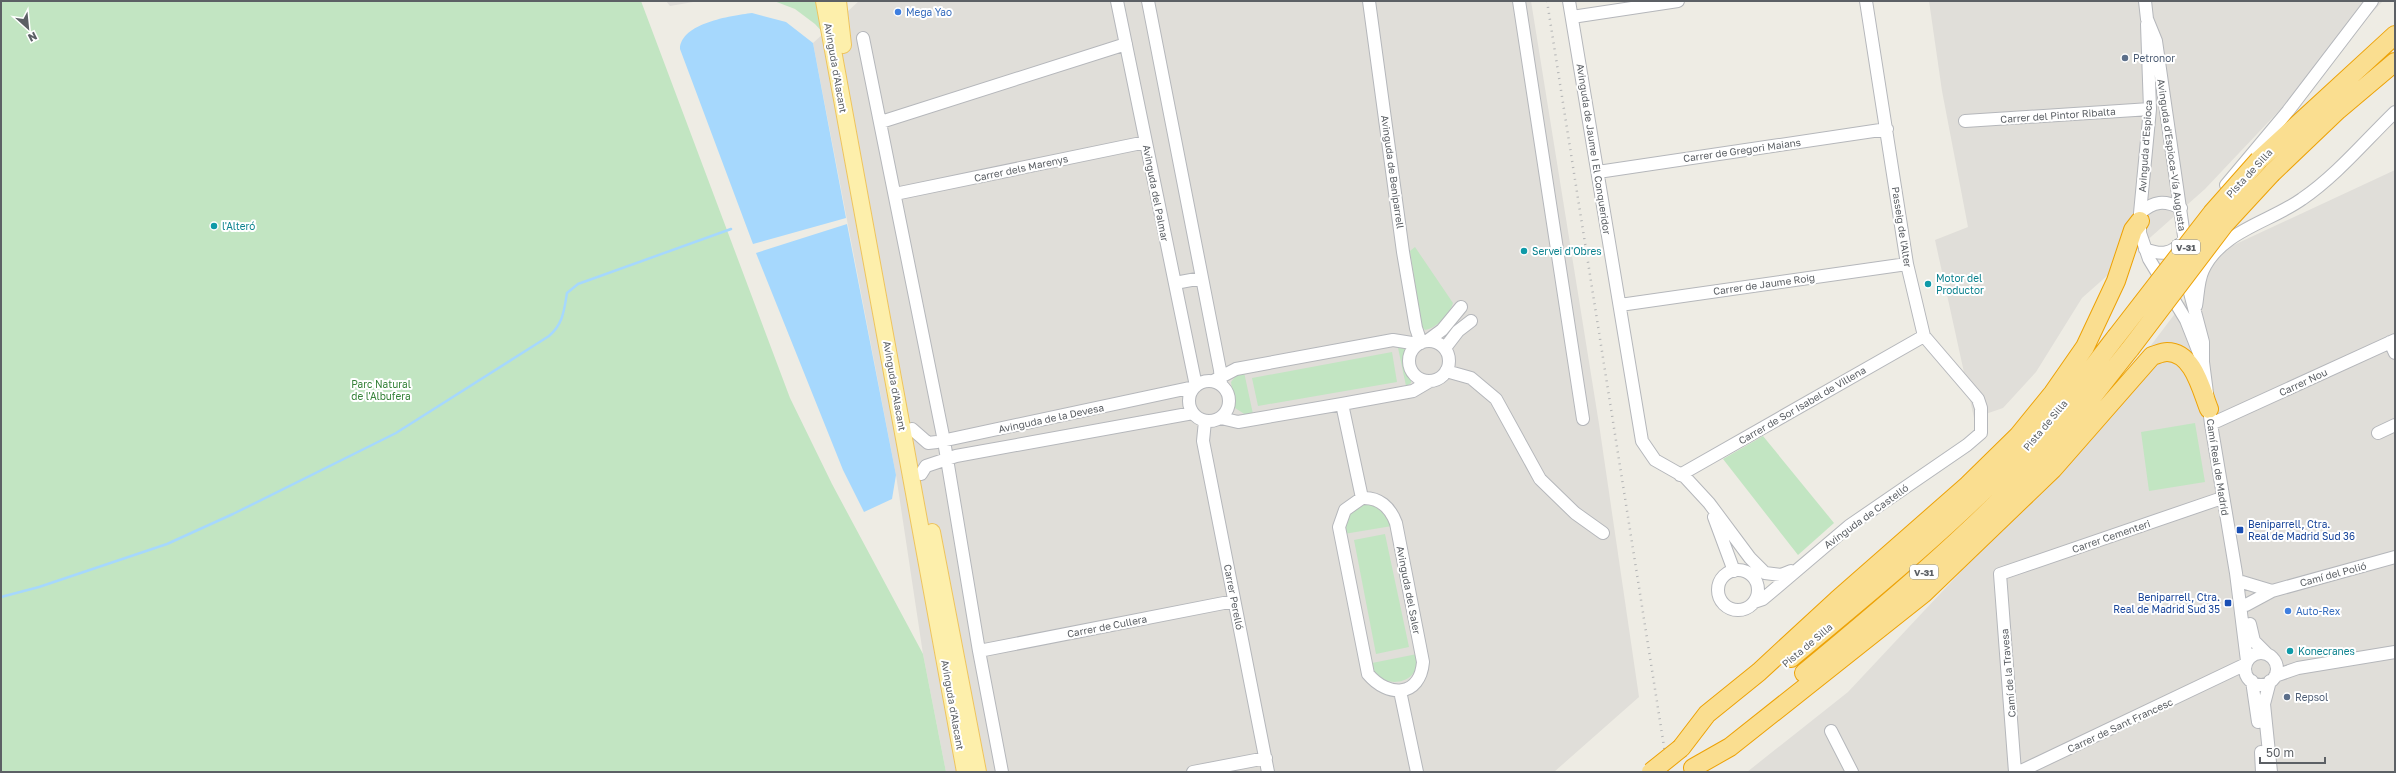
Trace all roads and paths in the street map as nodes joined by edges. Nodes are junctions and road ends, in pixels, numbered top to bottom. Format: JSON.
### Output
{"nodes":[{"id":1,"x":824,"y":1,"type":"edge"},
{"id":2,"x":838,"y":1,"type":"edge"},
{"id":3,"x":1117,"y":1,"type":"edge"},
{"id":4,"x":1148,"y":1,"type":"edge"},
{"id":5,"x":1369,"y":1,"type":"edge"},
{"id":6,"x":1519,"y":1,"type":"edge"},
{"id":7,"x":1569,"y":1,"type":"edge"},
{"id":8,"x":1678,"y":1,"type":"edge"},
{"id":9,"x":1866,"y":1,"type":"edge"},
{"id":10,"x":2145,"y":1,"type":"edge"},
{"id":11,"x":2370,"y":2,"type":"edge"},
{"id":12,"x":1572,"y":16,"type":"junction"},
{"id":13,"x":2148,"y":19,"type":"junction"},
{"id":14,"x":2395,"y":35,"type":"edge"},
{"id":15,"x":862,"y":38,"type":"dead end"},
{"id":16,"x":1126,"y":44,"type":"junction"},
{"id":17,"x":2395,"y":62,"type":"edge"},
{"id":18,"x":2150,"y":109,"type":"junction"},
{"id":19,"x":2395,"y":112,"type":"edge"},
{"id":20,"x":1965,"y":121,"type":"dead end"},
{"id":21,"x":881,"y":122,"type":"junction"},
{"id":22,"x":1887,"y":129,"type":"junction"},
{"id":23,"x":1146,"y":142,"type":"junction"},
{"id":24,"x":1598,"y":172,"type":"junction"},
{"id":25,"x":895,"y":194,"type":"junction"},
{"id":26,"x":2181,"y":208,"type":"junction"},
{"id":27,"x":2140,"y":217,"type":"junction"},
{"id":28,"x":2185,"y":239,"type":"junction"},
{"id":29,"x":2145,"y":249,"type":"junction"},
{"id":30,"x":1907,"y":264,"type":"junction"},
{"id":31,"x":1202,"y":278,"type":"junction"},
{"id":32,"x":1175,"y":283,"type":"junction"},
{"id":33,"x":1620,"y":305,"type":"junction"},
{"id":34,"x":1461,"y":307,"type":"dead end"},
{"id":35,"x":2195,"y":311,"type":"junction"},
{"id":36,"x":1471,"y":321,"type":"dead end"},
{"id":37,"x":1924,"y":336,"type":"junction"},
{"id":38,"x":1422,"y":342,"type":"junction"},
{"id":39,"x":2393,"y":345,"type":"edge"},
{"id":40,"x":1445,"y":348,"type":"junction"},
{"id":41,"x":2203,"y":362,"type":"junction"},
{"id":42,"x":1446,"y":371,"type":"junction"},
{"id":43,"x":1219,"y":380,"type":"junction"},
{"id":44,"x":1430,"y":380,"type":"junction"},
{"id":45,"x":1195,"y":386,"type":"junction"},
{"id":46,"x":1342,"y":404,"type":"junction"},
{"id":47,"x":1193,"y":413,"type":"junction"},
{"id":48,"x":2210,"y":416,"type":"junction"},
{"id":49,"x":1221,"y":418,"type":"junction"},
{"id":50,"x":1582,"y":419,"type":"dead end"},
{"id":51,"x":1205,"y":421,"type":"junction"},
{"id":52,"x":2395,"y":425,"type":"edge"},
{"id":53,"x":912,"y":429,"type":"junction"},
{"id":54,"x":1981,"y":433,"type":"joint"},
{"id":55,"x":2378,"y":433,"type":"dead end"},
{"id":56,"x":944,"y":441,"type":"junction"},
{"id":57,"x":946,"y":459,"type":"junction"},
{"id":58,"x":921,"y":474,"type":"junction"},
{"id":59,"x":1680,"y":475,"type":"junction"},
{"id":60,"x":1362,"y":498,"type":"junction"},
{"id":61,"x":2222,"y":498,"type":"junction"},
{"id":62,"x":1709,"y":503,"type":"junction"},
{"id":63,"x":1603,"y":533,"type":"dead end"},
{"id":64,"x":1750,"y":558,"type":"junction"},
{"id":65,"x":2395,"y":558,"type":"edge"},
{"id":66,"x":1796,"y":569,"type":"junction"},
{"id":67,"x":1734,"y":571,"type":"junction"},
{"id":68,"x":1747,"y":572,"type":"junction"},
{"id":69,"x":2000,"y":574,"type":"joint"},
{"id":70,"x":2239,"y":578,"type":"junction"},
{"id":71,"x":2272,"y":591,"type":"junction"},
{"id":72,"x":1234,"y":601,"type":"junction"},
{"id":73,"x":1754,"y":602,"type":"junction"},
{"id":74,"x":2246,"y":605,"type":"junction"},
{"id":75,"x":979,"y":651,"type":"junction"},
{"id":76,"x":2395,"y":652,"type":"edge"},
{"id":77,"x":2271,"y":657,"type":"junction"},
{"id":78,"x":2247,"y":662,"type":"junction"},
{"id":79,"x":2298,"y":668,"type":"junction"},
{"id":80,"x":2220,"y":677,"type":"junction"},
{"id":81,"x":2272,"y":679,"type":"junction"},
{"id":82,"x":2250,"y":680,"type":"junction"},
{"id":83,"x":1400,"y":691,"type":"junction"},
{"id":84,"x":1831,"y":731,"type":"dead end"},
{"id":85,"x":1681,"y":748,"type":"junction"},
{"id":86,"x":1266,"y":758,"type":"junction"},
{"id":87,"x":1690,"y":770,"type":"edge"},
{"id":88,"x":965,"y":772,"type":"edge"},
{"id":89,"x":978,"y":772,"type":"edge"},
{"id":90,"x":1002,"y":772,"type":"edge"},
{"id":91,"x":1193,"y":772,"type":"edge"},
{"id":92,"x":1268,"y":772,"type":"edge"},
{"id":93,"x":1417,"y":772,"type":"edge"},
{"id":94,"x":1651,"y":772,"type":"edge"},
{"id":95,"x":1852,"y":772,"type":"edge"},
{"id":96,"x":2015,"y":772,"type":"edge"},
{"id":97,"x":2019,"y":772,"type":"edge"},
{"id":98,"x":2262,"y":772,"type":"edge"},
{"id":99,"x":2271,"y":772,"type":"edge"}],
"edges":[{"from":1,"to":88,"type":"main road","name":"Avinguda d'Alacant"},
{"from":2,"to":53,"type":"main road","name":"Avinguda d'Alacant"},
{"from":3,"to":16,"type":"street","name":"Avinguda del Palmar"},
{"from":4,"to":31,"type":"street"},
{"from":5,"to":38,"type":"street","name":"Avinguda de Beniparrell"},
{"from":6,"to":50,"type":"street"},
{"from":7,"to":12,"type":"street","name":"Avinguda de Jaume I El Conqueridor"},
{"from":8,"to":12,"type":"street"},
{"from":9,"to":22,"type":"street","name":"Passeig de l'Alter"},
{"from":10,"to":13,"type":"street","name":"Avinguda d'Espioca-Vía Augusta"},
{"from":11,"to":28,"type":"street"},
{"from":12,"to":24,"type":"street","name":"Avinguda de Jaume I El Conqueridor"},
{"from":13,"to":18,"type":"street","name":"Avinguda d'Espioca"},
{"from":13,"to":26,"type":"street","name":"Avinguda d'Espioca-Vía Augusta"},
{"from":14,"to":85,"type":"highway","name":"Pista de Silla","number":"V-31","bridge":true},
{"from":15,"to":21,"type":"street"},
{"from":16,"to":21,"type":"street"},
{"from":16,"to":23,"type":"street","name":"Avinguda del Palmar"},
{"from":17,"to":87,"type":"highway","name":"Pista de Silla","number":"V-31","bridge":true},
{"from":18,"to":20,"type":"street","name":"Carrer del Pintor Ribalta"},
{"from":18,"to":27,"type":"street","name":"Avinguda d'Espioca"},
{"from":19,"to":35,"type":"street"},
{"from":21,"to":25,"type":"street"},
{"from":22,"to":24,"type":"street","name":"Carrer de Gregori Maians"},
{"from":22,"to":30,"type":"street","name":"Passeig de l'Alter"},
{"from":23,"to":25,"type":"street","name":"Carrer dels Marenys"},
{"from":23,"to":32,"type":"street","name":"Avinguda del Palmar"},
{"from":24,"to":33,"type":"street","name":"Avinguda de Jaume I El Conqueridor"},
{"from":25,"to":56,"type":"street"},
{"from":26,"to":27,"type":"street"},
{"from":26,"to":28,"type":"street","name":"Avinguda d'Espioca-Vía Augusta"},
{"from":27,"to":29,"type":"street","name":"Avinguda d'Espioca"},
{"from":27,"to":85,"type":"highway"},
{"from":28,"to":29,"type":"street"},
{"from":28,"to":35,"type":"street","name":"Camí Real de Madrid"},
{"from":29,"to":41,"type":"street","name":"Camí Real de Madrid"},
{"from":30,"to":33,"type":"street","name":"Carrer de Jaume Roig"},
{"from":30,"to":37,"type":"street","name":"Passeig de l'Alter"},
{"from":31,"to":32,"type":"street"},
{"from":31,"to":43,"type":"street"},
{"from":32,"to":45,"type":"street","name":"Avinguda del Palmar"},
{"from":33,"to":59,"type":"street","name":"Avinguda de Jaume I El Conqueridor"},
{"from":34,"to":38,"type":"street"},
{"from":35,"to":41,"type":"street","name":"Camí Real de Madrid"},
{"from":36,"to":40,"type":"street"},
{"from":37,"to":54,"type":"street","name":"Passeig de l'Alter"},
{"from":37,"to":59,"type":"street","name":"Carrer de Sor Isabel de Villena"},
{"from":38,"to":40,"type":"street"},
{"from":38,"to":43,"type":"street"},
{"from":38,"to":44,"type":"street"},
{"from":39,"to":48,"type":"street","name":"Carrer Nou"},
{"from":40,"to":42,"type":"street"},
{"from":41,"to":48,"type":"street","name":"Camí Real de Madrid"},
{"from":42,"to":44,"type":"street"},
{"from":42,"to":63,"type":"street"},
{"from":43,"to":45,"type":"street"},
{"from":43,"to":49,"type":"street"},
{"from":44,"to":46,"type":"street"},
{"from":45,"to":47,"type":"street"},
{"from":45,"to":56,"type":"street","name":"Avinguda de la Devesa"},
{"from":46,"to":49,"type":"street"},
{"from":46,"to":60,"type":"street"},
{"from":47,"to":51,"type":"street"},
{"from":47,"to":57,"type":"street","name":"Avinguda de la Devesa"},
{"from":48,"to":61,"type":"street","name":"Camí Real de Madrid"},
{"from":48,"to":87,"type":"highway"},
{"from":49,"to":51,"type":"street"},
{"from":51,"to":72,"type":"street","name":"Carrer Perelló"},
{"from":52,"to":55,"type":"street"},
{"from":53,"to":56,"type":"street","name":"Avinguda de la Devesa"},
{"from":53,"to":58,"type":"main road","name":"Avinguda d'Alacant"},
{"from":54,"to":66,"type":"street","name":"Avinguda de Castelló"},
{"from":56,"to":57,"type":"street"},
{"from":57,"to":58,"type":"street","name":"Avinguda de la Devesa"},
{"from":57,"to":75,"type":"street"},
{"from":58,"to":89,"type":"main road","name":"Avinguda d'Alacant"},
{"from":59,"to":62,"type":"street"},
{"from":60,"to":83,"type":"street"},
{"from":60,"to":83,"type":"street","name":"Avinguda del Saler"},
{"from":61,"to":69,"type":"street","name":"Carrer Cementeri"},
{"from":61,"to":70,"type":"street","name":"Camí Real de Madrid"},
{"from":62,"to":64,"type":"street"},
{"from":62,"to":67,"type":"street"},
{"from":64,"to":66,"type":"street"},
{"from":64,"to":68,"type":"street"},
{"from":65,"to":71,"type":"street","name":"Camí del Polió"},
{"from":66,"to":73,"type":"street","name":"Avinguda de Castelló"},
{"from":67,"to":68,"type":"street"},
{"from":67,"to":73,"type":"street"},
{"from":68,"to":73,"type":"street"},
{"from":69,"to":96,"type":"street","name":"Camí de la Travesa"},
{"from":70,"to":71,"type":"street"},
{"from":70,"to":74,"type":"street","name":"Camí Real de Madrid"},
{"from":70,"to":78,"type":"street","name":"Camí Real de Madrid"},
{"from":71,"to":74,"type":"street","name":"Camí del Polió"},
{"from":72,"to":75,"type":"street","name":"Carrer de Cullera"},
{"from":72,"to":86,"type":"street","name":"Carrer Perelló"},
{"from":74,"to":77,"type":"street","name":"Camí Real de Madrid"},
{"from":75,"to":90,"type":"street"},
{"from":76,"to":79,"type":"street"},
{"from":77,"to":78,"type":"street"},
{"from":77,"to":79,"type":"street"},
{"from":77,"to":81,"type":"street"},
{"from":78,"to":80,"type":"street","name":"Carrer de Sant Francesc"},
{"from":78,"to":82,"type":"street"},
{"from":79,"to":81,"type":"street"},
{"from":80,"to":82,"type":"street","name":"Carrer de Sant Francesc"},
{"from":80,"to":97,"type":"street","name":"Carrer de Sant Francesc"},
{"from":81,"to":82,"type":"street"},
{"from":81,"to":99,"type":"street"},
{"from":82,"to":98,"type":"street"},
{"from":83,"to":93,"type":"street"},
{"from":84,"to":95,"type":"street"},
{"from":85,"to":94,"type":"highway","name":"Pista de Silla","number":"V-31","bridge":true},
{"from":86,"to":91,"type":"street"},
{"from":86,"to":92,"type":"street","name":"Carrer Perelló"}]}
